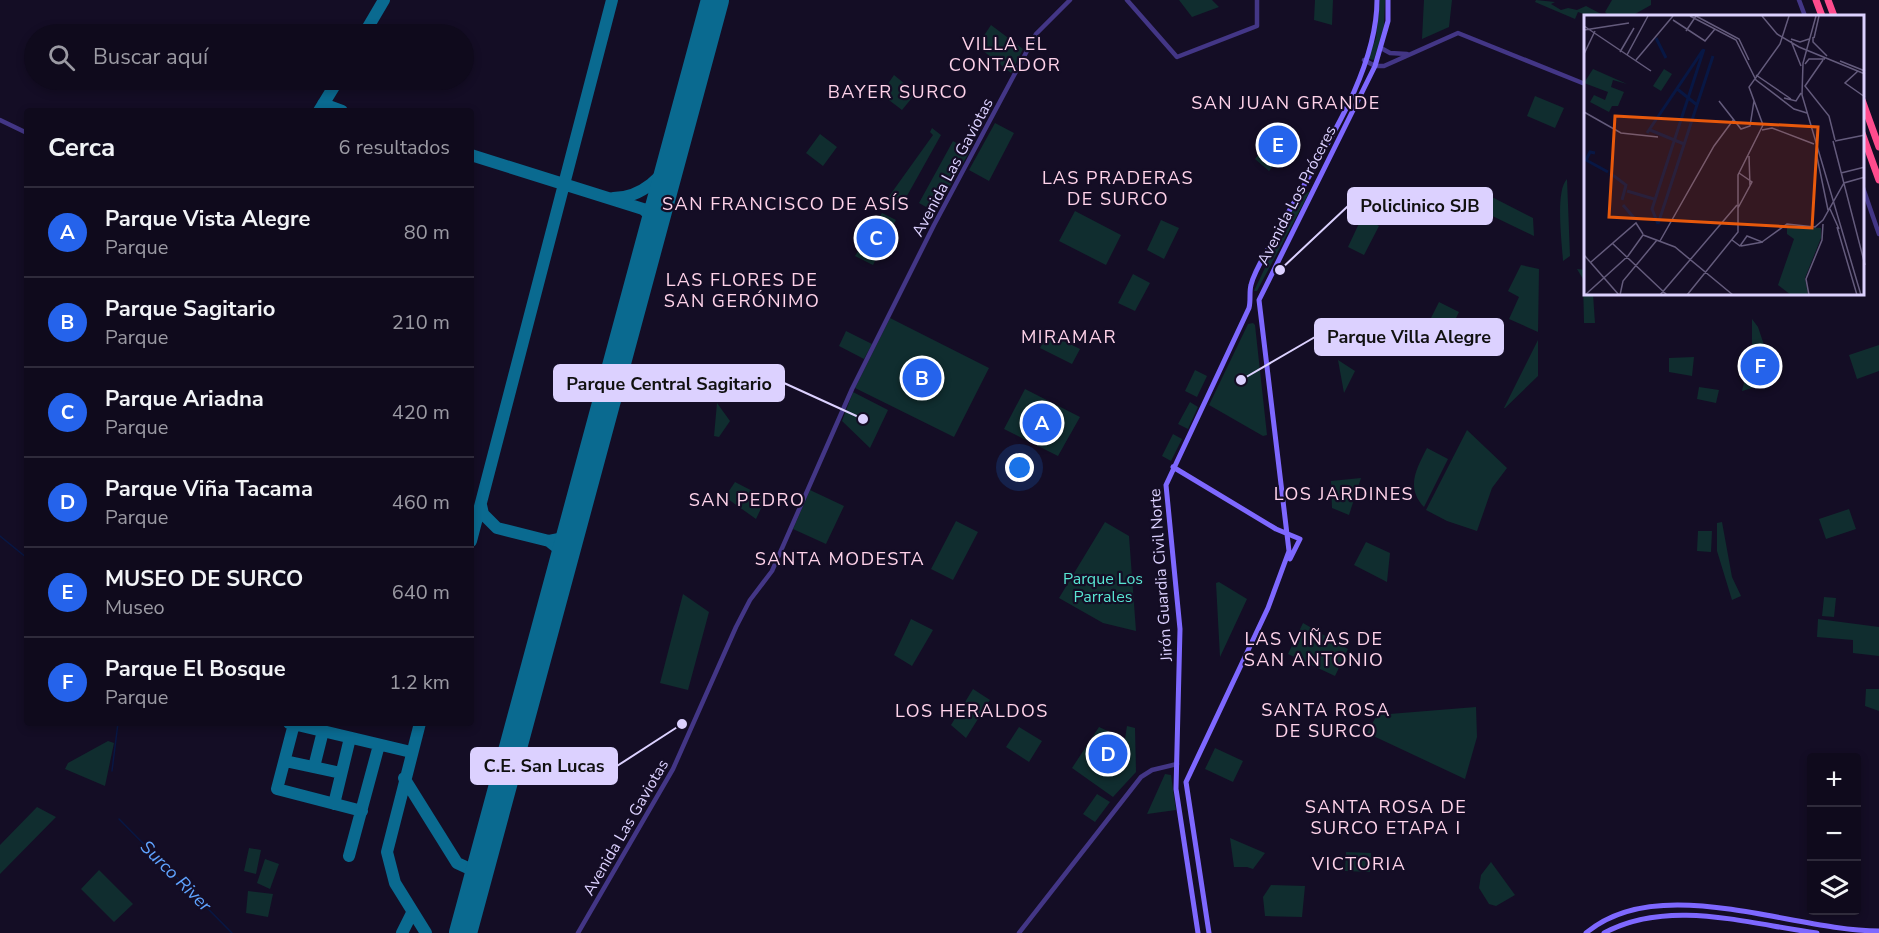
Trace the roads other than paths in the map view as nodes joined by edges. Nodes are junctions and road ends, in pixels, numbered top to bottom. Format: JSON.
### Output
{"nodes":[{"id":1,"x":1070,"y":0,"type":"edge"},
{"id":2,"x":1127,"y":0,"type":"edge"},
{"id":3,"x":1257,"y":0,"type":"edge"},
{"id":4,"x":1377,"y":0,"type":"edge"},
{"id":5,"x":1388,"y":0,"type":"edge"},
{"id":6,"x":1799,"y":0,"type":"edge"},
{"id":7,"x":1816,"y":0,"type":"edge"},
{"id":8,"x":1828,"y":0,"type":"edge"},
{"id":9,"x":1805,"y":15,"type":"edge"},
{"id":10,"x":1822,"y":15,"type":"edge"},
{"id":11,"x":1834,"y":15,"type":"edge"},
{"id":12,"x":1381,"y":48,"type":"junction"},
{"id":13,"x":1412,"y":53,"type":"junction"},
{"id":14,"x":1364,"y":60,"type":"junction"},
{"id":15,"x":1375,"y":66,"type":"junction"},
{"id":16,"x":1584,"y":84,"type":"edge"},
{"id":17,"x":1864,"y":103,"type":"edge"},
{"id":18,"x":0,"y":120,"type":"edge"},
{"id":19,"x":24,"y":132,"type":"edge"},
{"id":20,"x":1864,"y":136,"type":"edge"},
{"id":21,"x":1879,"y":147,"type":"edge"},
{"id":22,"x":1879,"y":180,"type":"edge"},
{"id":23,"x":1864,"y":188,"type":"edge"},
{"id":24,"x":1879,"y":234,"type":"edge"},
{"id":25,"x":1251,"y":295,"type":"joint"},
{"id":26,"x":1173,"y":468,"type":"junction"},
{"id":27,"x":1287,"y":534,"type":"junction"},
{"id":28,"x":1281,"y":576,"type":"junction"},
{"id":29,"x":1177,"y":764,"type":"junction"},
{"id":30,"x":1197,"y":856,"type":"junction"},
{"id":31,"x":1186,"y":858,"type":"junction"},
{"id":32,"x":1205,"y":901,"type":"junction"},
{"id":33,"x":1193,"y":903,"type":"junction"},
{"id":34,"x":1684,"y":904,"type":"junction"},
{"id":35,"x":1683,"y":915,"type":"junction"},
{"id":36,"x":1879,"y":931,"type":"edge"},
{"id":37,"x":578,"y":933,"type":"edge"},
{"id":38,"x":1019,"y":933,"type":"edge"},
{"id":39,"x":1198,"y":933,"type":"edge"},
{"id":40,"x":1209,"y":933,"type":"edge"},
{"id":41,"x":1586,"y":933,"type":"edge"},
{"id":42,"x":1604,"y":933,"type":"edge"},
{"id":43,"x":1817,"y":933,"type":"edge"}],
"edges":[{"from":1,"to":37,"type":"street","name":"Avenida Las Gaviotas"},
{"from":2,"to":3,"type":"street"},
{"from":4,"to":14,"type":"main road","name":"Avenida Los Próceres"},
{"from":5,"to":12,"type":"main road","name":"Avenida Los Próceres"},
{"from":6,"to":9,"type":"street"},
{"from":7,"to":10,"type":"highway"},
{"from":8,"to":11,"type":"highway"},
{"from":12,"to":13,"type":"street"},
{"from":12,"to":15,"type":"main road","name":"Avenida Los Próceres"},
{"from":13,"to":15,"type":"street"},
{"from":13,"to":16,"type":"street"},
{"from":14,"to":15,"type":"street"},
{"from":14,"to":25,"type":"main road","name":"Avenida Los Próceres"},
{"from":15,"to":27,"type":"main road","name":"Avenida Los Próceres"},
{"from":17,"to":21,"type":"highway"},
{"from":18,"to":19,"type":"street"},
{"from":20,"to":22,"type":"highway"},
{"from":23,"to":24,"type":"street"},
{"from":25,"to":26,"type":"main road","name":"Jirón Guardia Civil Norte"},
{"from":26,"to":27,"type":"main road"},
{"from":26,"to":29,"type":"main road","name":"Jirón Guardia Civil Norte"},
{"from":27,"to":28,"type":"main road"},
{"from":27,"to":28,"type":"main road"},
{"from":28,"to":30,"type":"main road"},
{"from":29,"to":31,"type":"main road","name":"Jirón Guardia Civil Norte"},
{"from":29,"to":38,"type":"street"},
{"from":30,"to":31,"type":"main road"},
{"from":30,"to":32,"type":"main road"},
{"from":31,"to":33,"type":"main road","name":"Jirón Guardia Civil Norte"},
{"from":32,"to":33,"type":"main road"},
{"from":32,"to":40,"type":"main road"},
{"from":33,"to":39,"type":"main road","name":"Jirón Guardia Civil Norte"},
{"from":34,"to":35,"type":"main road"},
{"from":34,"to":36,"type":"main road"},
{"from":34,"to":41,"type":"main road"},
{"from":35,"to":42,"type":"main road"},
{"from":35,"to":43,"type":"main road"}]}
